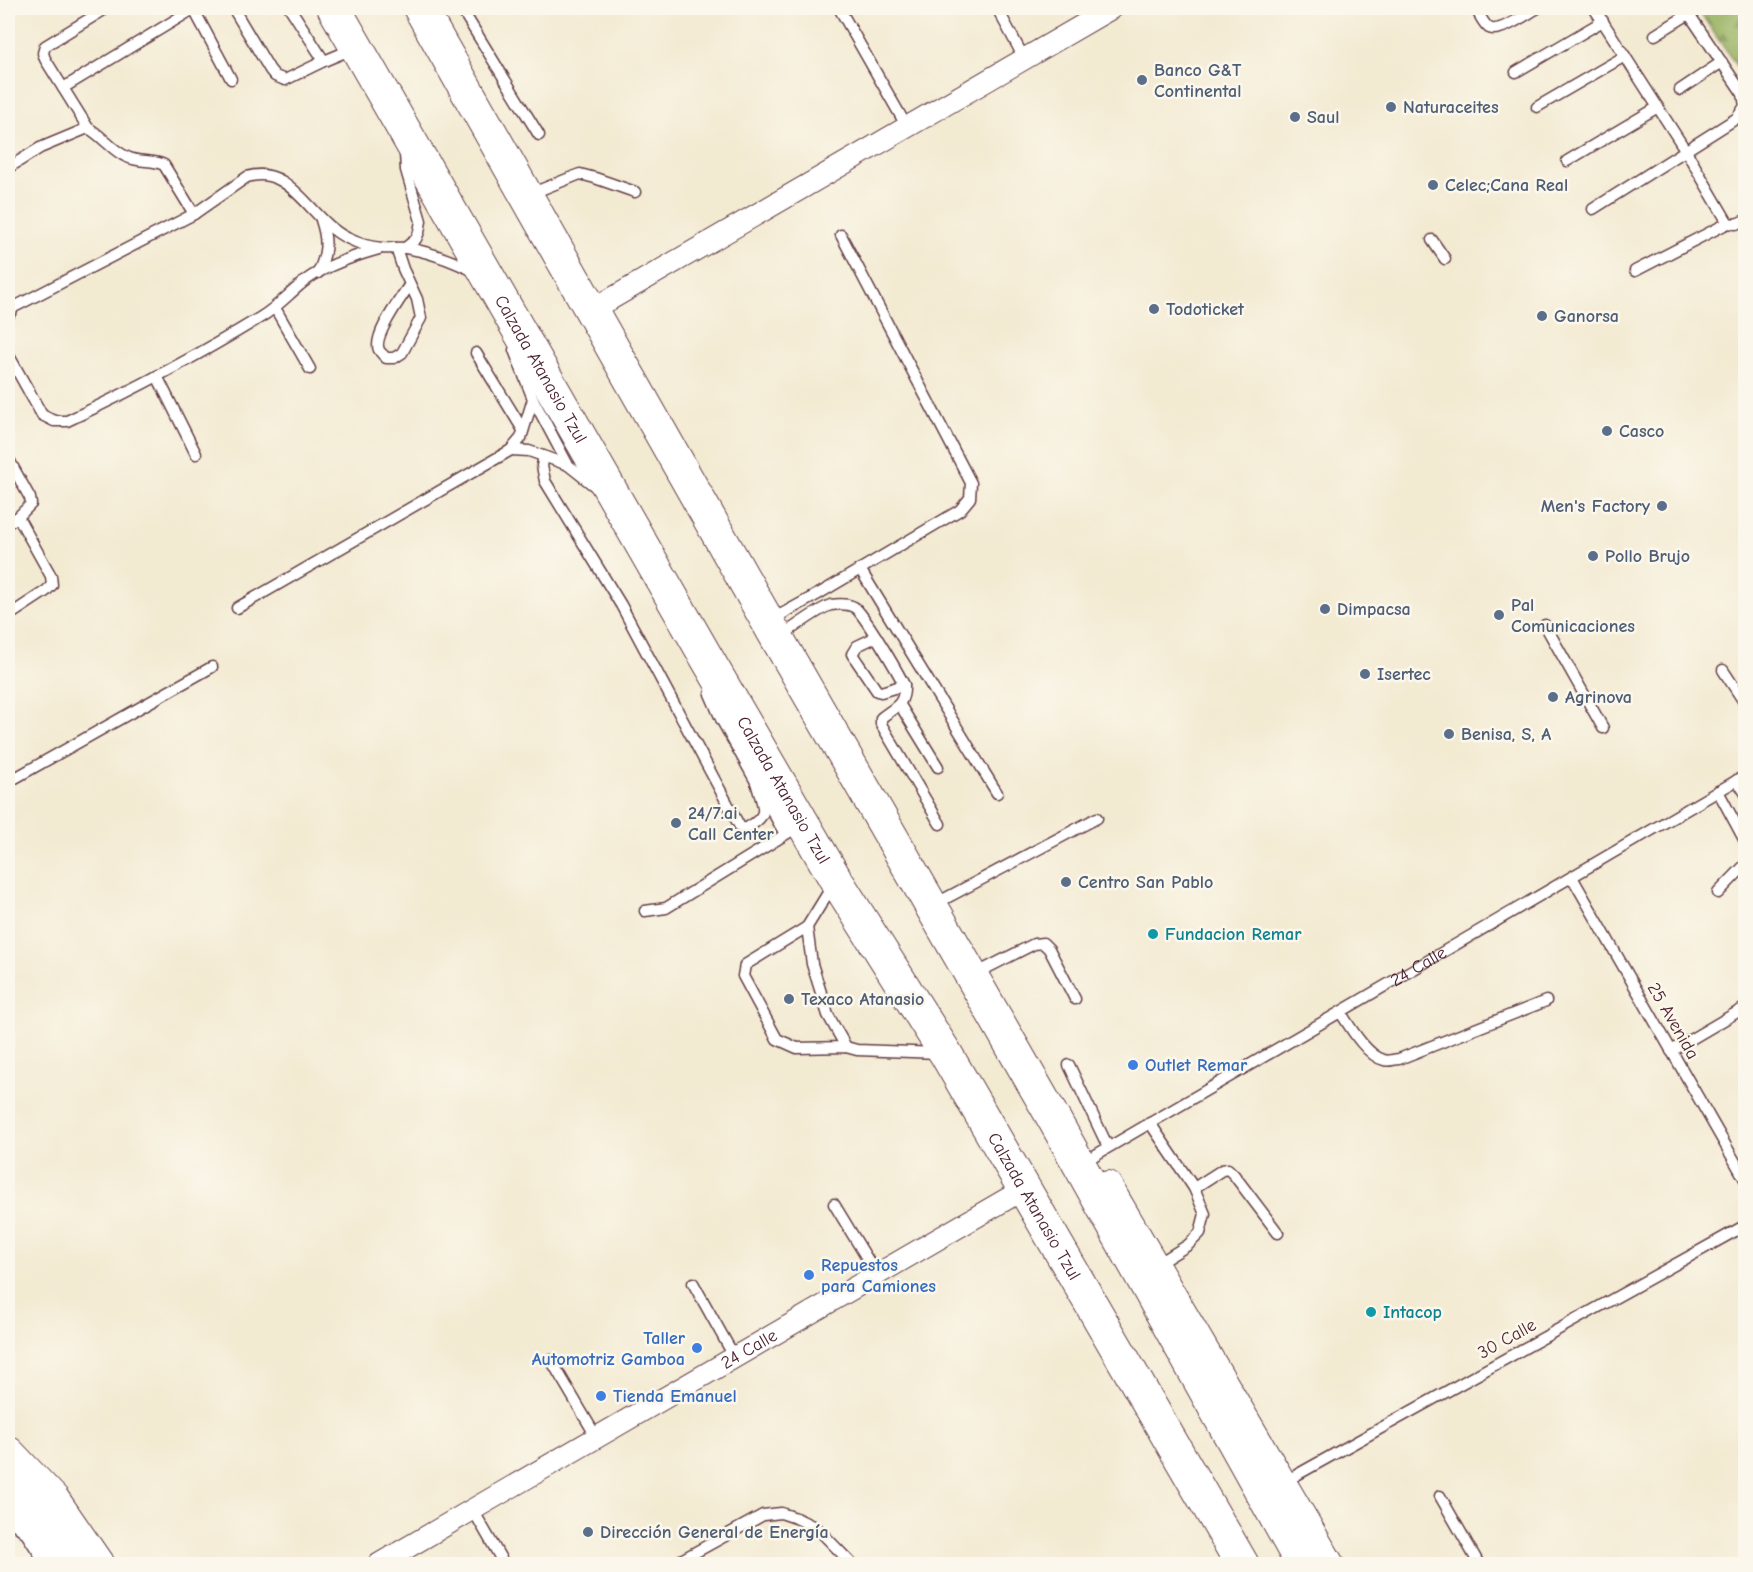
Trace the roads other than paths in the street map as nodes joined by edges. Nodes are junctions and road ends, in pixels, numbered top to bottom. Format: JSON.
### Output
{"nodes":[{"id":1,"x":106,"y":8,"type":"edge"},
{"id":2,"x":193,"y":8,"type":"edge"},
{"id":3,"x":233,"y":8,"type":"edge"},
{"id":4,"x":290,"y":8,"type":"edge"},
{"id":5,"x":334,"y":8,"type":"edge"},
{"id":6,"x":420,"y":8,"type":"edge"},
{"id":7,"x":461,"y":8,"type":"edge"},
{"id":8,"x":839,"y":8,"type":"edge"},
{"id":9,"x":996,"y":8,"type":"edge"},
{"id":10,"x":1113,"y":8,"type":"edge"},
{"id":11,"x":1475,"y":8,"type":"edge"},
{"id":12,"x":1538,"y":8,"type":"edge"},
{"id":13,"x":1594,"y":8,"type":"edge"},
{"id":14,"x":1687,"y":11,"type":"edge"},
{"id":15,"x":1603,"y":21,"type":"junction"},
{"id":16,"x":1655,"y":35,"type":"dead end"},
{"id":17,"x":357,"y":48,"type":"junction"},
{"id":18,"x":1625,"y":56,"type":"junction"},
{"id":19,"x":1024,"y":58,"type":"junction"},
{"id":20,"x":324,"y":60,"type":"junction"},
{"id":21,"x":1722,"y":62,"type":"junction"},
{"id":22,"x":1516,"y":72,"type":"dead end"},
{"id":23,"x":231,"y":79,"type":"dead end"},
{"id":24,"x":63,"y":88,"type":"junction"},
{"id":25,"x":1680,"y":90,"type":"dead end"},
{"id":26,"x":1537,"y":107,"type":"dead end"},
{"id":27,"x":1658,"y":107,"type":"junction"},
{"id":28,"x":402,"y":126,"type":"junction"},
{"id":29,"x":907,"y":127,"type":"junction"},
{"id":30,"x":88,"y":128,"type":"junction"},
{"id":31,"x":539,"y":135,"type":"dead end"},
{"id":32,"x":1686,"y":151,"type":"junction"},
{"id":33,"x":1567,"y":160,"type":"dead end"},
{"id":34,"x":8,"y":168,"type":"edge"},
{"id":35,"x":635,"y":192,"type":"dead end"},
{"id":36,"x":527,"y":195,"type":"junction"},
{"id":37,"x":1593,"y":209,"type":"dead end"},
{"id":38,"x":194,"y":214,"type":"junction"},
{"id":39,"x":321,"y":219,"type":"junction"},
{"id":40,"x":1746,"y":220,"type":"edge"},
{"id":41,"x":1728,"y":223,"type":"junction"},
{"id":42,"x":841,"y":236,"type":"dead end"},
{"id":43,"x":1432,"y":240,"type":"dead end"},
{"id":44,"x":382,"y":248,"type":"junction"},
{"id":45,"x":400,"y":248,"type":"junction"},
{"id":46,"x":1445,"y":259,"type":"dead end"},
{"id":47,"x":1635,"y":271,"type":"dead end"},
{"id":48,"x":318,"y":274,"type":"junction"},
{"id":49,"x":488,"y":277,"type":"junction"},
{"id":50,"x":410,"y":284,"type":"junction"},
{"id":51,"x":275,"y":308,"type":"junction"},
{"id":52,"x":592,"y":310,"type":"junction"},
{"id":53,"x":8,"y":316,"type":"edge"},
{"id":54,"x":513,"y":320,"type":"junction"},
{"id":55,"x":476,"y":352,"type":"dead end"},
{"id":56,"x":8,"y":354,"type":"edge"},
{"id":57,"x":310,"y":369,"type":"dead end"},
{"id":58,"x":157,"y":376,"type":"junction"},
{"id":59,"x":533,"y":399,"type":"junction"},
{"id":60,"x":523,"y":430,"type":"junction"},
{"id":61,"x":511,"y":450,"type":"junction"},
{"id":62,"x":196,"y":454,"type":"dead end"},
{"id":63,"x":544,"y":456,"type":"junction"},
{"id":64,"x":8,"y":458,"type":"edge"},
{"id":65,"x":568,"y":465,"type":"junction"},
{"id":66,"x":620,"y":503,"type":"junction"},
{"id":67,"x":18,"y":516,"type":"junction"},
{"id":68,"x":8,"y":523,"type":"edge"},
{"id":69,"x":860,"y":569,"type":"junction"},
{"id":70,"x":237,"y":608,"type":"dead end"},
{"id":71,"x":8,"y":616,"type":"edge"},
{"id":72,"x":1545,"y":625,"type":"dead end"},
{"id":73,"x":773,"y":630,"type":"junction"},
{"id":74,"x":876,"y":637,"type":"junction"},
{"id":75,"x":705,"y":655,"type":"junction"},
{"id":76,"x":212,"y":667,"type":"dead end"},
{"id":77,"x":1723,"y":670,"type":"dead end"},
{"id":78,"x":904,"y":686,"type":"junction"},
{"id":79,"x":900,"y":705,"type":"junction"},
{"id":80,"x":1746,"y":705,"type":"edge"},
{"id":81,"x":1603,"y":728,"type":"dead end"},
{"id":82,"x":938,"y":767,"type":"dead end"},
{"id":83,"x":1742,"y":778,"type":"edge"},
{"id":84,"x":8,"y":782,"type":"edge"},
{"id":85,"x":756,"y":782,"type":"junction"},
{"id":86,"x":1718,"y":791,"type":"junction"},
{"id":87,"x":997,"y":793,"type":"dead end"},
{"id":88,"x":1746,"y":794,"type":"edge"},
{"id":89,"x":1097,"y":818,"type":"dead end"},
{"id":90,"x":940,"y":824,"type":"dead end"},
{"id":91,"x":795,"y":829,"type":"junction"},
{"id":92,"x":1746,"y":843,"type":"edge"},
{"id":93,"x":1746,"y":864,"type":"edge"},
{"id":94,"x":1572,"y":877,"type":"junction"},
{"id":95,"x":836,"y":880,"type":"junction"},
{"id":96,"x":1718,"y":893,"type":"dead end"},
{"id":97,"x":933,"y":906,"type":"junction"},
{"id":98,"x":645,"y":911,"type":"dead end"},
{"id":99,"x":807,"y":927,"type":"junction"},
{"id":100,"x":972,"y":975,"type":"junction"},
{"id":101,"x":1075,"y":999,"type":"dead end"},
{"id":102,"x":1546,"y":1001,"type":"dead end"},
{"id":103,"x":1746,"y":1007,"type":"edge"},
{"id":104,"x":1341,"y":1013,"type":"junction"},
{"id":105,"x":846,"y":1047,"type":"junction"},
{"id":106,"x":1671,"y":1051,"type":"junction"},
{"id":107,"x":946,"y":1054,"type":"junction"},
{"id":108,"x":1069,"y":1065,"type":"dead end"},
{"id":109,"x":1055,"y":1121,"type":"junction"},
{"id":110,"x":1150,"y":1123,"type":"junction"},
{"id":111,"x":1100,"y":1152,"type":"junction"},
{"id":112,"x":1746,"y":1181,"type":"edge"},
{"id":113,"x":1194,"y":1188,"type":"junction"},
{"id":114,"x":1024,"y":1189,"type":"junction"},
{"id":115,"x":834,"y":1204,"type":"dead end"},
{"id":116,"x":1746,"y":1225,"type":"edge"},
{"id":117,"x":1278,"y":1233,"type":"dead end"},
{"id":118,"x":1156,"y":1265,"type":"junction"},
{"id":119,"x":877,"y":1275,"type":"junction"},
{"id":120,"x":693,"y":1283,"type":"dead end"},
{"id":121,"x":735,"y":1358,"type":"junction"},
{"id":122,"x":551,"y":1360,"type":"dead end"},
{"id":123,"x":597,"y":1438,"type":"junction"},
{"id":124,"x":8,"y":1453,"type":"edge"},
{"id":125,"x":1284,"y":1482,"type":"junction"},
{"id":126,"x":8,"y":1490,"type":"edge"},
{"id":127,"x":1440,"y":1496,"type":"dead end"},
{"id":128,"x":473,"y":1510,"type":"junction"},
{"id":129,"x":8,"y":1519,"type":"edge"},
{"id":130,"x":46,"y":1564,"type":"edge"},
{"id":131,"x":66,"y":1564,"type":"edge"},
{"id":132,"x":97,"y":1564,"type":"edge"},
{"id":133,"x":379,"y":1564,"type":"edge"},
{"id":134,"x":504,"y":1564,"type":"edge"},
{"id":135,"x":674,"y":1564,"type":"edge"},
{"id":136,"x":852,"y":1564,"type":"edge"},
{"id":137,"x":1242,"y":1564,"type":"edge"},
{"id":138,"x":1302,"y":1564,"type":"edge"},
{"id":139,"x":1331,"y":1564,"type":"edge"},
{"id":140,"x":1479,"y":1564,"type":"edge"}],
"edges":[{"from":1,"to":24,"type":"lane"},
{"from":2,"to":23,"type":"lane"},
{"from":2,"to":24,"type":"lane"},
{"from":3,"to":20,"type":"lane"},
{"from":4,"to":20,"type":"lane"},
{"from":5,"to":17,"type":"main road","name":"Calzada Atanasio Tzul"},
{"from":6,"to":36,"type":"main road"},
{"from":7,"to":31,"type":"lane"},
{"from":8,"to":29,"type":"lane"},
{"from":9,"to":19,"type":"lane"},
{"from":10,"to":19,"type":"street"},
{"from":11,"to":12,"type":"lane"},
{"from":13,"to":15,"type":"lane"},
{"from":14,"to":16,"type":"lane"},
{"from":14,"to":21,"type":"lane"},
{"from":15,"to":18,"type":"lane"},
{"from":15,"to":22,"type":"lane"},
{"from":17,"to":20,"type":"lane"},
{"from":17,"to":28,"type":"main road","name":"Calzada Atanasio Tzul"},
{"from":18,"to":26,"type":"lane"},
{"from":18,"to":27,"type":"lane"},
{"from":19,"to":29,"type":"street"},
{"from":21,"to":25,"type":"lane"},
{"from":21,"to":32,"type":"lane"},
{"from":24,"to":30,"type":"lane"},
{"from":27,"to":32,"type":"lane"},
{"from":27,"to":33,"type":"lane"},
{"from":28,"to":45,"type":"lane"},
{"from":28,"to":49,"type":"main road","name":"Calzada Atanasio Tzul"},
{"from":29,"to":52,"type":"street"},
{"from":30,"to":34,"type":"lane"},
{"from":30,"to":38,"type":"lane"},
{"from":32,"to":37,"type":"lane"},
{"from":32,"to":41,"type":"lane"},
{"from":35,"to":36,"type":"lane"},
{"from":36,"to":52,"type":"main road"},
{"from":38,"to":39,"type":"lane"},
{"from":38,"to":53,"type":"lane"},
{"from":39,"to":44,"type":"lane"},
{"from":39,"to":48,"type":"lane"},
{"from":40,"to":41,"type":"lane"},
{"from":41,"to":47,"type":"lane"},
{"from":42,"to":69,"type":"lane"},
{"from":43,"to":46,"type":"lane"},
{"from":44,"to":45,"type":"lane"},
{"from":44,"to":48,"type":"lane"},
{"from":45,"to":49,"type":"lane"},
{"from":45,"to":50,"type":"lane"},
{"from":48,"to":51,"type":"lane"},
{"from":49,"to":54,"type":"main road","name":"Calzada Atanasio Tzul"},
{"from":50,"to":50,"type":"lane"},
{"from":51,"to":57,"type":"lane"},
{"from":51,"to":58,"type":"lane"},
{"from":52,"to":73,"type":"main road"},
{"from":54,"to":59,"type":"lane"},
{"from":54,"to":66,"type":"main road","name":"Calzada Atanasio Tzul"},
{"from":55,"to":60,"type":"lane"},
{"from":56,"to":58,"type":"lane"},
{"from":58,"to":62,"type":"lane"},
{"from":59,"to":60,"type":"lane"},
{"from":59,"to":65,"type":"lane"},
{"from":60,"to":61,"type":"lane"},
{"from":61,"to":63,"type":"lane"},
{"from":61,"to":70,"type":"lane"},
{"from":63,"to":65,"type":"lane"},
{"from":63,"to":85,"type":"lane"},
{"from":64,"to":67,"type":"lane"},
{"from":65,"to":66,"type":"lane"},
{"from":66,"to":75,"type":"main road","name":"Calzada Atanasio Tzul"},
{"from":67,"to":68,"type":"lane"},
{"from":67,"to":71,"type":"lane"},
{"from":69,"to":73,"type":"lane"},
{"from":69,"to":87,"type":"lane"},
{"from":72,"to":81,"type":"lane"},
{"from":73,"to":74,"type":"lane"},
{"from":73,"to":97,"type":"main road"},
{"from":74,"to":78,"type":"lane"},
{"from":74,"to":78,"type":"lane"},
{"from":75,"to":85,"type":"lane"},
{"from":75,"to":91,"type":"main road","name":"Calzada Atanasio Tzul"},
{"from":76,"to":84,"type":"lane"},
{"from":77,"to":80,"type":"lane"},
{"from":78,"to":79,"type":"lane"},
{"from":79,"to":82,"type":"lane"},
{"from":79,"to":90,"type":"lane"},
{"from":83,"to":86,"type":"lane","name":"24 Calle"},
{"from":83,"to":88,"type":"lane"},
{"from":85,"to":91,"type":"lane"},
{"from":86,"to":92,"type":"lane"},
{"from":86,"to":94,"type":"lane","name":"24 Calle"},
{"from":89,"to":97,"type":"lane"},
{"from":91,"to":95,"type":"main road","name":"Calzada Atanasio Tzul"},
{"from":91,"to":98,"type":"lane"},
{"from":93,"to":96,"type":"lane"},
{"from":94,"to":104,"type":"lane","name":"24 Calle"},
{"from":94,"to":106,"type":"lane","name":"25 Avenida"},
{"from":95,"to":99,"type":"lane"},
{"from":95,"to":107,"type":"main road","name":"Calzada Atanasio Tzul"},
{"from":97,"to":100,"type":"main road"},
{"from":99,"to":105,"type":"lane"},
{"from":99,"to":105,"type":"lane"},
{"from":100,"to":101,"type":"lane"},
{"from":100,"to":109,"type":"main road"},
{"from":102,"to":104,"type":"lane"},
{"from":103,"to":106,"type":"lane"},
{"from":104,"to":110,"type":"lane","name":"24 Calle"},
{"from":105,"to":107,"type":"lane"},
{"from":106,"to":112,"type":"lane","name":"25 Avenida"},
{"from":107,"to":114,"type":"main road","name":"Calzada Atanasio Tzul"},
{"from":108,"to":111,"type":"lane"},
{"from":109,"to":111,"type":"street"},
{"from":109,"to":138,"type":"main road"},
{"from":110,"to":111,"type":"lane","name":"24 Calle"},
{"from":110,"to":113,"type":"lane"},
{"from":111,"to":118,"type":"street"},
{"from":113,"to":117,"type":"lane"},
{"from":113,"to":118,"type":"lane"},
{"from":114,"to":119,"type":"street","name":"24 Calle"},
{"from":114,"to":137,"type":"main road","name":"Calzada Atanasio Tzul"},
{"from":115,"to":119,"type":"lane"},
{"from":116,"to":125,"type":"lane","name":"30 Calle"},
{"from":118,"to":125,"type":"street"},
{"from":119,"to":121,"type":"street","name":"24 Calle"},
{"from":120,"to":121,"type":"lane"},
{"from":121,"to":123,"type":"street","name":"24 Calle"},
{"from":122,"to":123,"type":"lane"},
{"from":123,"to":128,"type":"street","name":"24 Calle"},
{"from":124,"to":132,"type":"main road"},
{"from":125,"to":139,"type":"street"},
{"from":126,"to":131,"type":"main road"},
{"from":127,"to":140,"type":"lane"},
{"from":128,"to":133,"type":"street","name":"24 Calle"},
{"from":128,"to":134,"type":"lane"},
{"from":129,"to":130,"type":"lane"},
{"from":135,"to":136,"type":"lane"}]}
